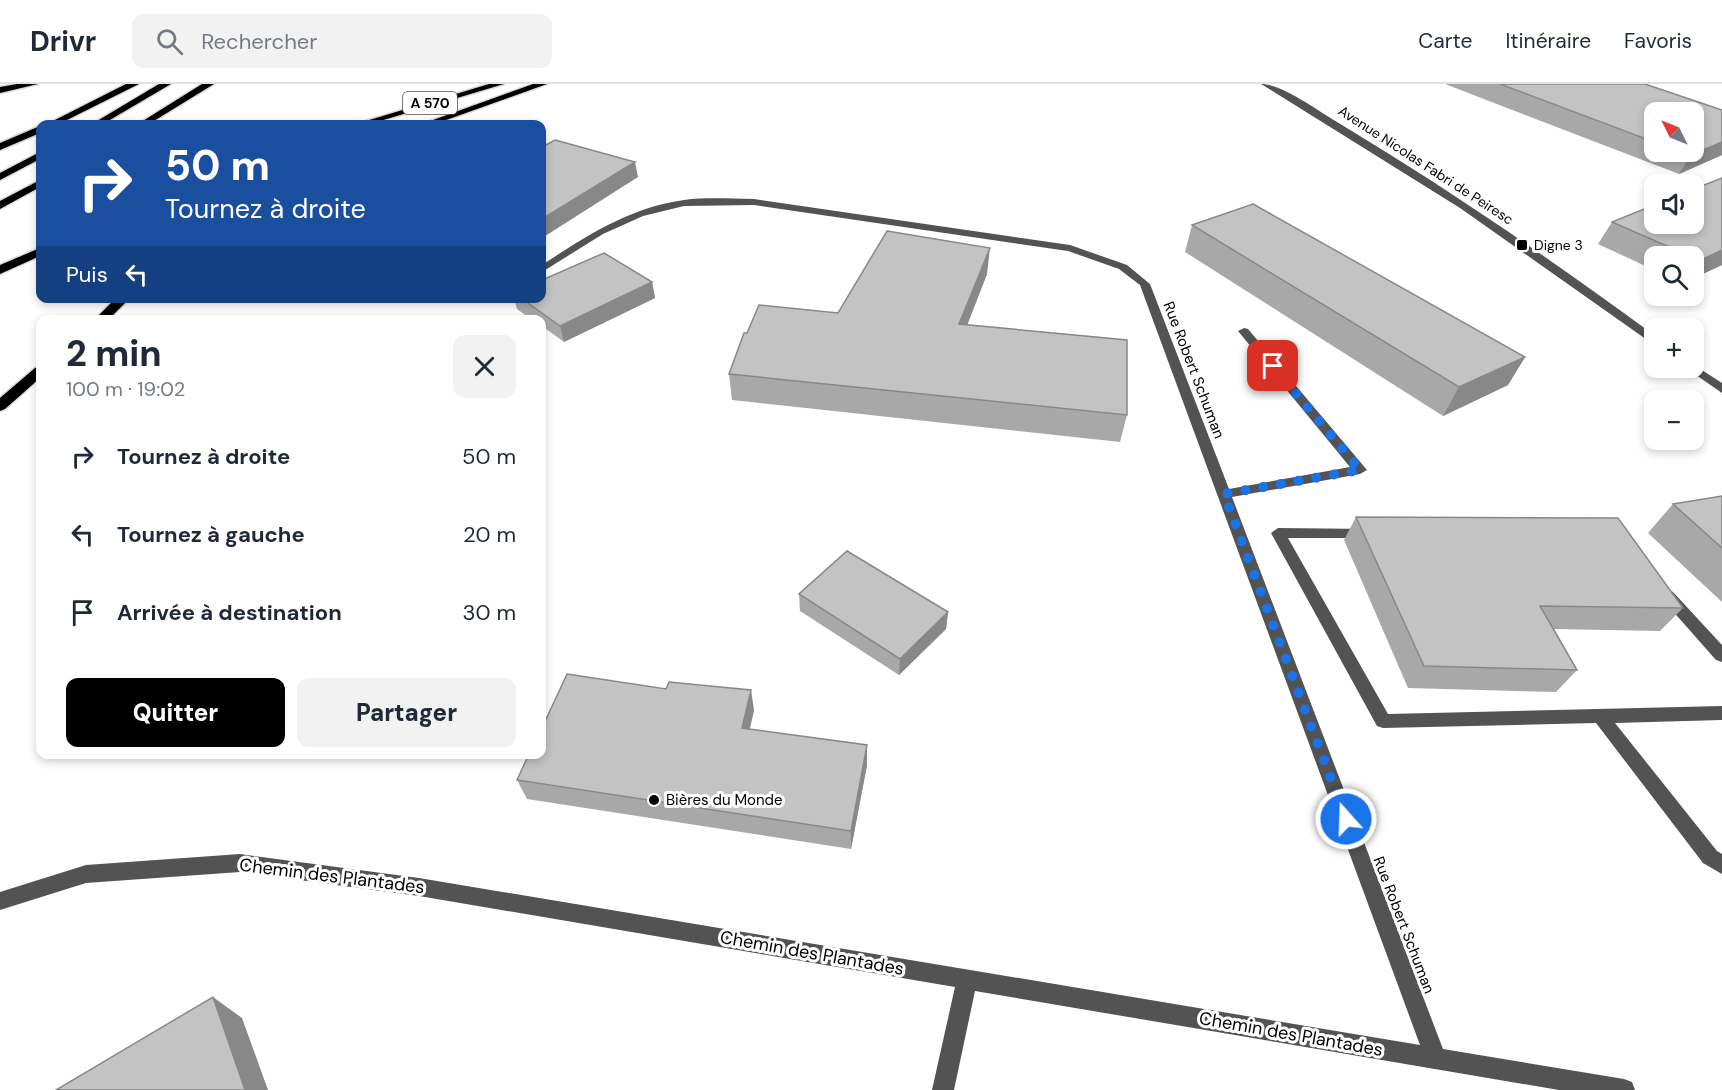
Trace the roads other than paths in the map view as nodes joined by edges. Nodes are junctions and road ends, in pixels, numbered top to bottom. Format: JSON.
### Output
{"nodes":[{"id":1,"x":33,"y":84,"type":"edge"},
{"id":2,"x":134,"y":84,"type":"edge"},
{"id":3,"x":166,"y":84,"type":"edge"},
{"id":4,"x":209,"y":84,"type":"edge"},
{"id":5,"x":499,"y":84,"type":"edge"},
{"id":6,"x":542,"y":84,"type":"edge"},
{"id":7,"x":1265,"y":84,"type":"edge"},
{"id":8,"x":0,"y":90,"type":"edge"},
{"id":9,"x":60,"y":120,"type":"edge"},
{"id":10,"x":104,"y":120,"type":"edge"},
{"id":11,"x":150,"y":120,"type":"edge"},
{"id":12,"x":376,"y":120,"type":"edge"},
{"id":13,"x":438,"y":120,"type":"edge"},
{"id":14,"x":36,"y":131,"type":"edge"},
{"id":15,"x":0,"y":147,"type":"edge"},
{"id":16,"x":36,"y":157,"type":"edge"},
{"id":17,"x":0,"y":177,"type":"edge"},
{"id":18,"x":36,"y":185,"type":"edge"},
{"id":19,"x":0,"y":206,"type":"edge"},
{"id":20,"x":36,"y":254,"type":"edge"},
{"id":21,"x":546,"y":266,"type":"edge"},
{"id":22,"x":0,"y":270,"type":"edge"},
{"id":23,"x":119,"y":303,"type":"edge"},
{"id":24,"x":105,"y":315,"type":"edge"},
{"id":25,"x":1244,"y":331,"type":"dead end"},
{"id":26,"x":1644,"y":333,"type":"edge"},
{"id":27,"x":36,"y":374,"type":"edge"},
{"id":28,"x":1704,"y":376,"type":"edge"},
{"id":29,"x":1722,"y":389,"type":"edge"},
{"id":30,"x":0,"y":406,"type":"edge"},
{"id":31,"x":1224,"y":494,"type":"junction"},
{"id":32,"x":1385,"y":533,"type":"edge"},
{"id":33,"x":1659,"y":586,"type":"edge"},
{"id":34,"x":1722,"y":656,"type":"edge"},
{"id":35,"x":1722,"y":713,"type":"edge"},
{"id":36,"x":1601,"y":717,"type":"junction"},
{"id":37,"x":1722,"y":865,"type":"edge"},
{"id":38,"x":0,"y":900,"type":"edge"},
{"id":39,"x":967,"y":979,"type":"junction"},
{"id":40,"x":1436,"y":1058,"type":"junction"},
{"id":41,"x":943,"y":1090,"type":"edge"},
{"id":42,"x":1624,"y":1090,"type":"edge"}],
"edges":[{"from":1,"to":8,"type":"highway"},
{"from":2,"to":9,"type":"highway"},
{"from":3,"to":10,"type":"highway"},
{"from":4,"to":11,"type":"highway"},
{"from":5,"to":12,"type":"highway","number":"A 570"},
{"from":6,"to":13,"type":"highway","number":"A 570"},
{"from":7,"to":26,"type":"street","name":"Avenue Nicolas Fabri de Peiresc"},
{"from":14,"to":15,"type":"highway"},
{"from":16,"to":17,"type":"highway"},
{"from":18,"to":19,"type":"highway"},
{"from":20,"to":22,"type":"highway"},
{"from":21,"to":31,"type":"street","name":"Rue Robert Schuman"},
{"from":23,"to":24,"type":"highway"},
{"from":25,"to":31,"type":"street"},
{"from":27,"to":30,"type":"highway"},
{"from":28,"to":29,"type":"street"},
{"from":31,"to":40,"type":"street","name":"Rue Robert Schuman"},
{"from":32,"to":36,"type":"street"},
{"from":33,"to":34,"type":"street"},
{"from":35,"to":36,"type":"street"},
{"from":36,"to":37,"type":"street"},
{"from":38,"to":39,"type":"street","name":"Chemin des Plantades"},
{"from":39,"to":40,"type":"street","name":"Chemin des Plantades"},
{"from":39,"to":41,"type":"street"},
{"from":40,"to":42,"type":"street","name":"Chemin des Plantades"}]}
